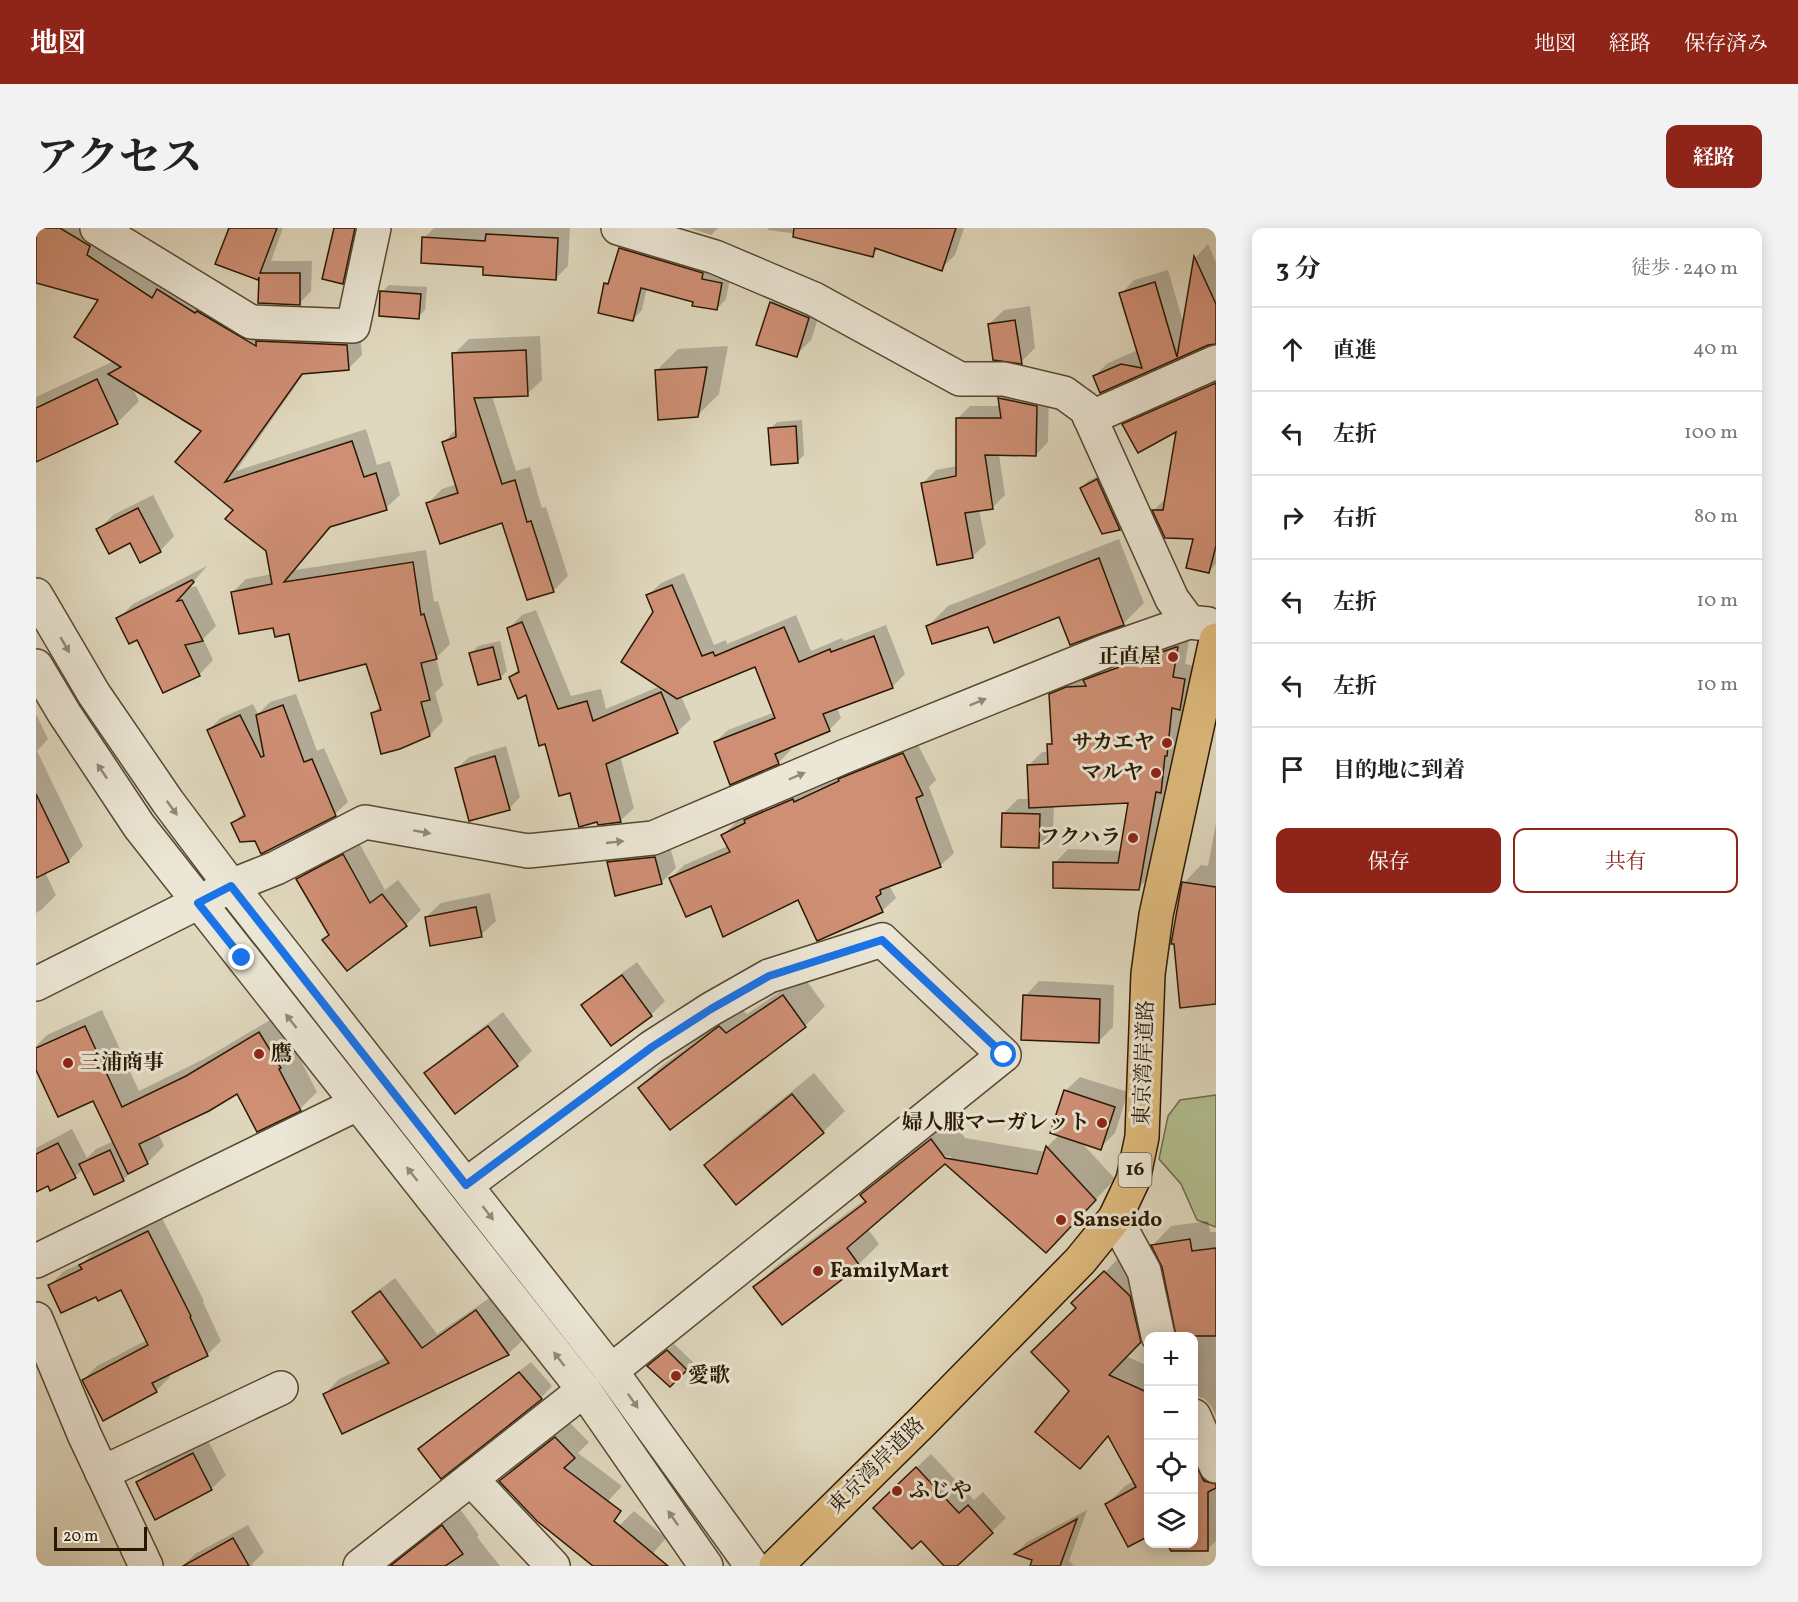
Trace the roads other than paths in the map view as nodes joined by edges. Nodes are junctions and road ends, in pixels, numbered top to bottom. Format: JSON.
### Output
{"nodes":[{"id":1,"x":97,"y":228,"type":"edge"},
{"id":2,"x":374,"y":228,"type":"edge"},
{"id":3,"x":618,"y":228,"type":"edge"},
{"id":4,"x":1216,"y":362,"type":"edge"},
{"id":5,"x":1090,"y":418,"type":"junction"},
{"id":6,"x":36,"y":595,"type":"edge"},
{"id":7,"x":1203,"y":624,"type":"edge"},
{"id":8,"x":1216,"y":640,"type":"edge"},
{"id":9,"x":36,"y":666,"type":"edge"},
{"id":10,"x":231,"y":886,"type":"junction"},
{"id":11,"x":198,"y":903,"type":"junction"},
{"id":12,"x":36,"y":984,"type":"edge"},
{"id":13,"x":357,"y":1104,"type":"junction"},
{"id":14,"x":466,"y":1185,"type":"junction"},
{"id":15,"x":1115,"y":1218,"type":"junction"},
{"id":16,"x":36,"y":1262,"type":"edge"},
{"id":17,"x":36,"y":1319,"type":"edge"},
{"id":18,"x":1157,"y":1332,"type":"edge"},
{"id":19,"x":611,"y":1371,"type":"junction"},
{"id":20,"x":280,"y":1388,"type":"dead end"},
{"id":21,"x":584,"y":1390,"type":"junction"},
{"id":22,"x":1198,"y":1425,"type":"edge"},
{"id":23,"x":1216,"y":1466,"type":"edge"},
{"id":24,"x":102,"y":1473,"type":"junction"},
{"id":25,"x":471,"y":1479,"type":"junction"},
{"id":26,"x":146,"y":1566,"type":"edge"},
{"id":27,"x":360,"y":1566,"type":"edge"},
{"id":28,"x":553,"y":1566,"type":"edge"},
{"id":29,"x":706,"y":1566,"type":"edge"},
{"id":30,"x":752,"y":1566,"type":"edge"},
{"id":31,"x":776,"y":1566,"type":"edge"}],
"edges":[{"from":1,"to":2,"type":"street"},
{"from":3,"to":5,"type":"street"},
{"from":4,"to":5,"type":"street"},
{"from":5,"to":7,"type":"street"},
{"from":6,"to":10,"type":"street","one_way":true},
{"from":10,"to":7,"type":"street","one_way":true},
{"from":8,"to":15,"type":"highway","name":"東京湾岸道路","number":"16"},
{"from":11,"to":9,"type":"street","one_way":true},
{"from":10,"to":11,"type":"street"},
{"from":10,"to":14,"type":"street"},
{"from":11,"to":12,"type":"street"},
{"from":13,"to":11,"type":"street","one_way":true},
{"from":13,"to":16,"type":"street"},
{"from":21,"to":13,"type":"street","one_way":true},
{"from":14,"to":19,"type":"street","one_way":true},
{"from":14,"to":19,"type":"street"},
{"from":15,"to":18,"type":"street"},
{"from":15,"to":31,"type":"highway","name":"東京湾岸道路","number":"16"},
{"from":17,"to":24,"type":"street"},
{"from":19,"to":30,"type":"street","one_way":true},
{"from":20,"to":24,"type":"street"},
{"from":21,"to":25,"type":"street"},
{"from":29,"to":21,"type":"street","one_way":true},
{"from":22,"to":23,"type":"street"},
{"from":24,"to":26,"type":"street"},
{"from":25,"to":27,"type":"street"},
{"from":25,"to":28,"type":"street"}]}
